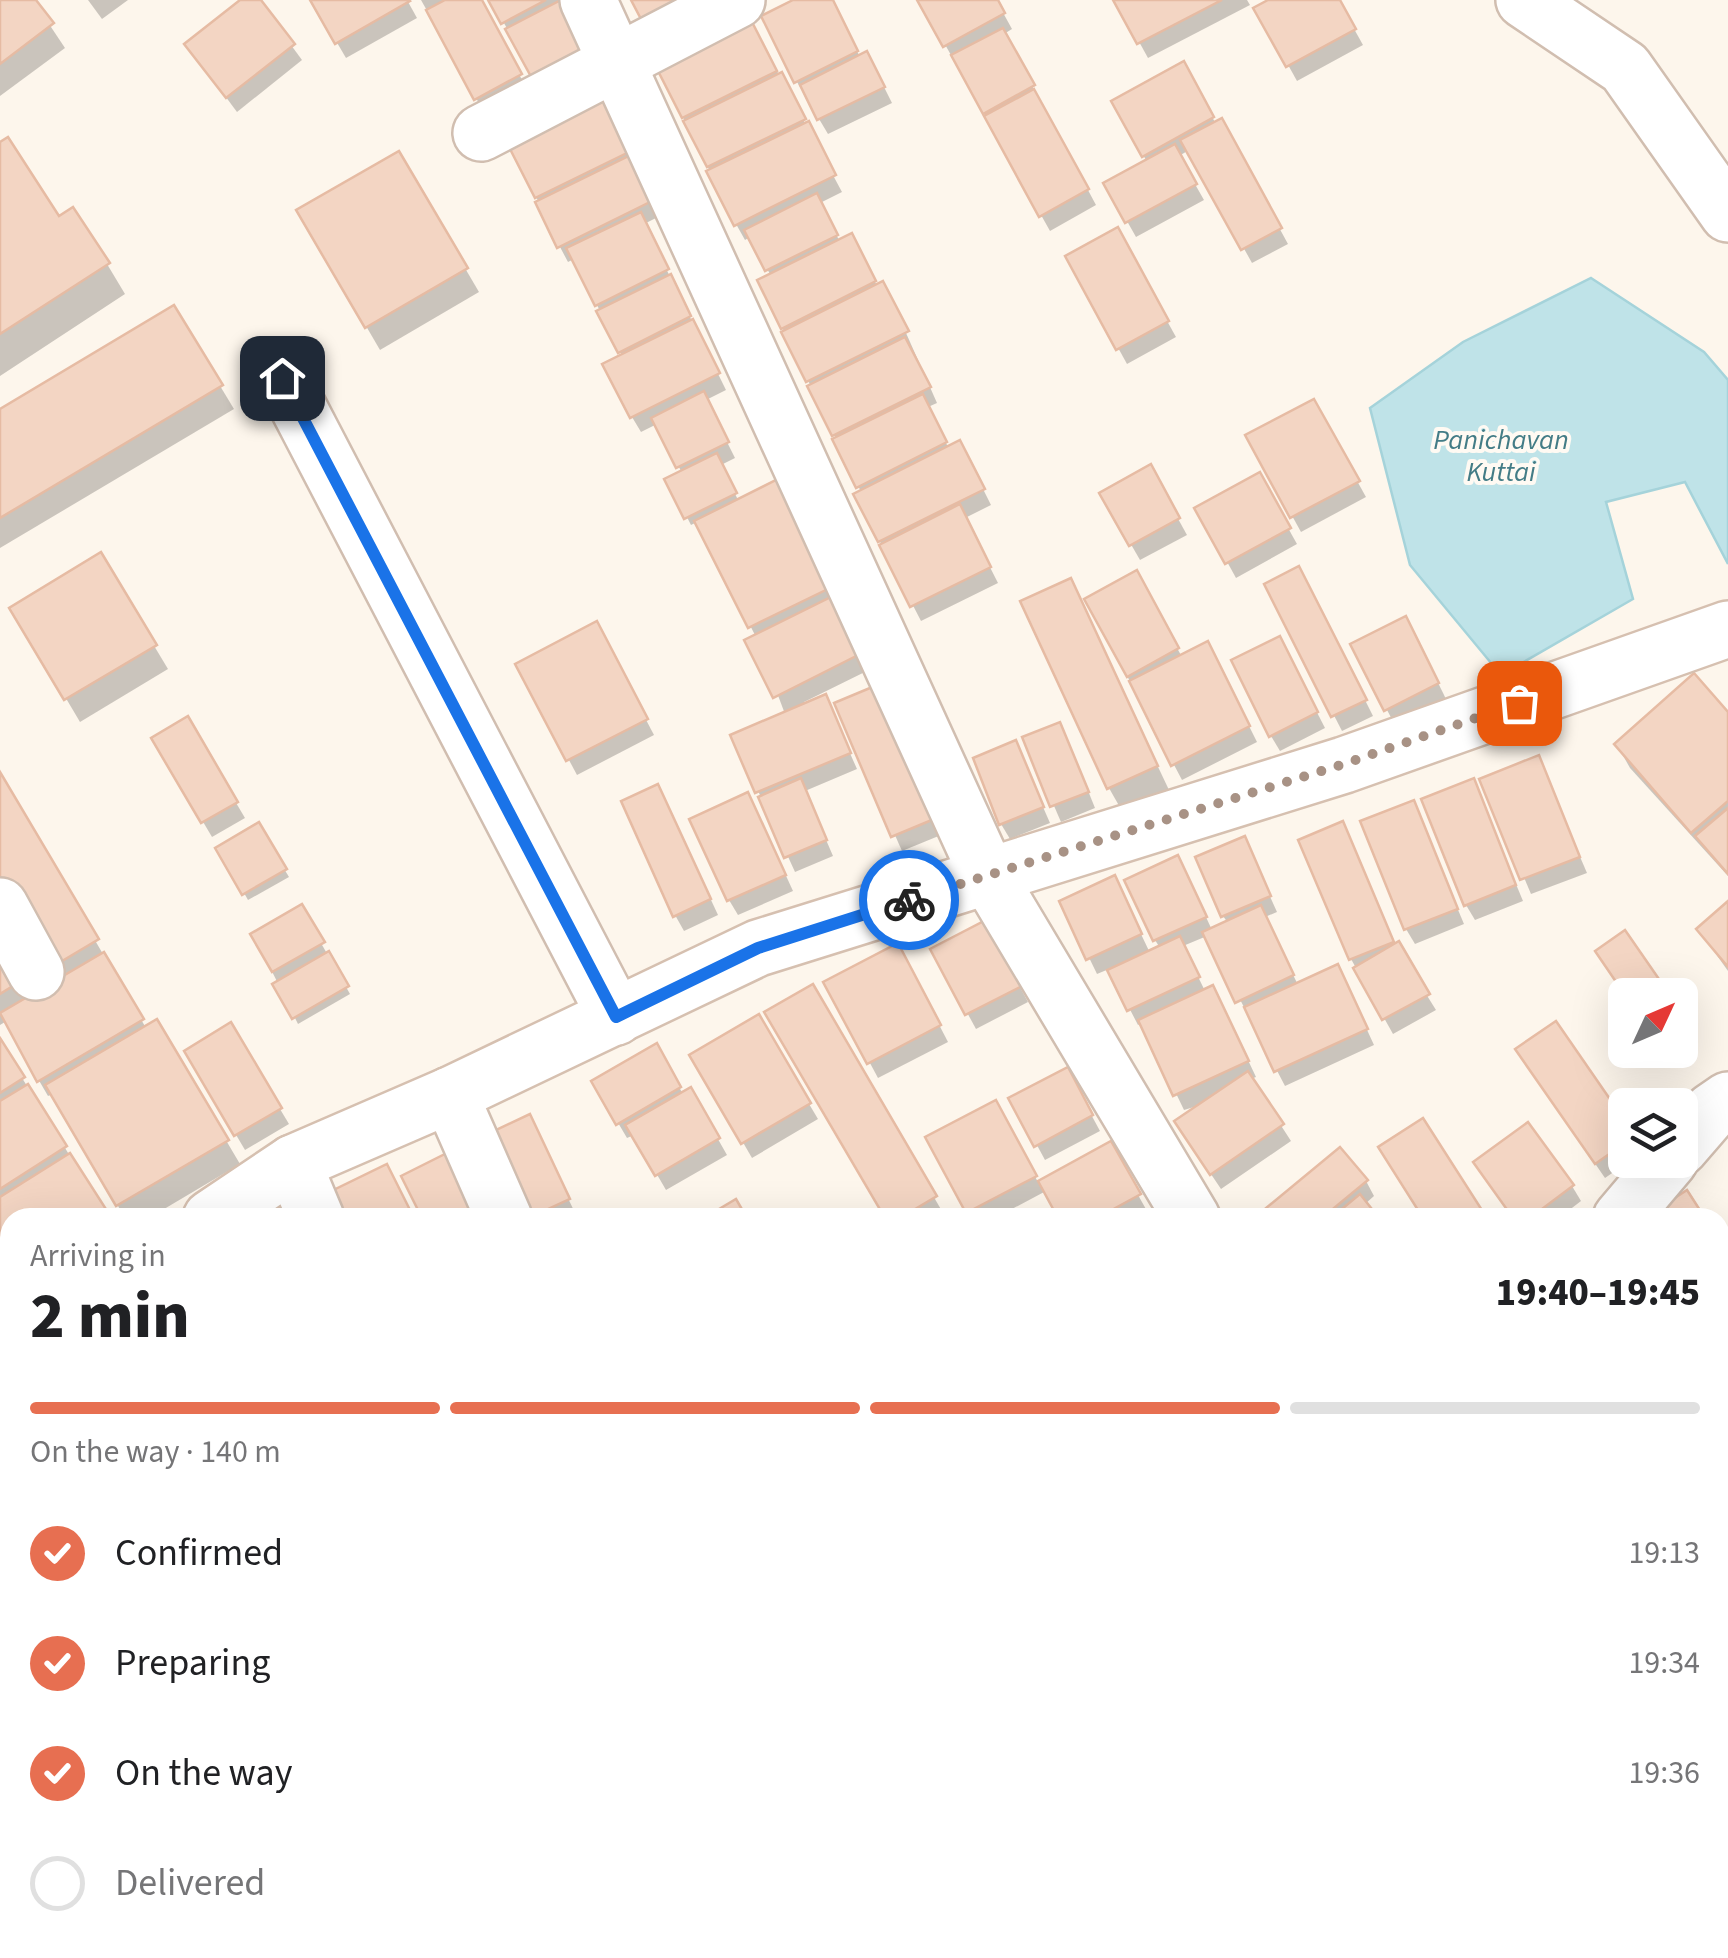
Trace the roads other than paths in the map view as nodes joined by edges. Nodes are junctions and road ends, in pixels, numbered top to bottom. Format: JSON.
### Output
{"nodes":[{"id":1,"x":588,"y":0,"type":"edge"},
{"id":2,"x":737,"y":0,"type":"edge"},
{"id":3,"x":1524,"y":0,"type":"edge"},
{"id":4,"x":618,"y":65,"type":"junction"},
{"id":5,"x":481,"y":133,"type":"dead end"},
{"id":6,"x":1728,"y":214,"type":"edge"},
{"id":7,"x":282,"y":378,"type":"dead end"},
{"id":8,"x":1728,"y":630,"type":"edge"},
{"id":9,"x":988,"y":876,"type":"junction"},
{"id":10,"x":0,"y":906,"type":"edge"},
{"id":11,"x":36,"y":972,"type":"dead end"},
{"id":12,"x":616,"y":1017,"type":"junction"},
{"id":13,"x":450,"y":1095,"type":"junction"},
{"id":14,"x":1728,"y":1100,"type":"edge"},
{"id":15,"x":1698,"y":1127,"type":"edge"},
{"id":16,"x":293,"y":1162,"type":"junction"},
{"id":17,"x":1655,"y":1178,"type":"edge"},
{"id":18,"x":226,"y":1208,"type":"edge"},
{"id":19,"x":312,"y":1208,"type":"edge"},
{"id":20,"x":500,"y":1208,"type":"edge"},
{"id":21,"x":1186,"y":1208,"type":"edge"},
{"id":22,"x":1629,"y":1208,"type":"edge"}],
"edges":[{"from":1,"to":4,"type":"street"},
{"from":2,"to":4,"type":"street"},
{"from":3,"to":6,"type":"street"},
{"from":4,"to":5,"type":"street"},
{"from":4,"to":9,"type":"street"},
{"from":7,"to":12,"type":"street"},
{"from":8,"to":9,"type":"street"},
{"from":9,"to":12,"type":"street"},
{"from":9,"to":21,"type":"street"},
{"from":10,"to":11,"type":"street"},
{"from":12,"to":13,"type":"street"},
{"from":13,"to":16,"type":"street"},
{"from":13,"to":20,"type":"street"},
{"from":14,"to":15,"type":"street"},
{"from":16,"to":18,"type":"street"},
{"from":16,"to":19,"type":"street"},
{"from":17,"to":22,"type":"street"}]}
